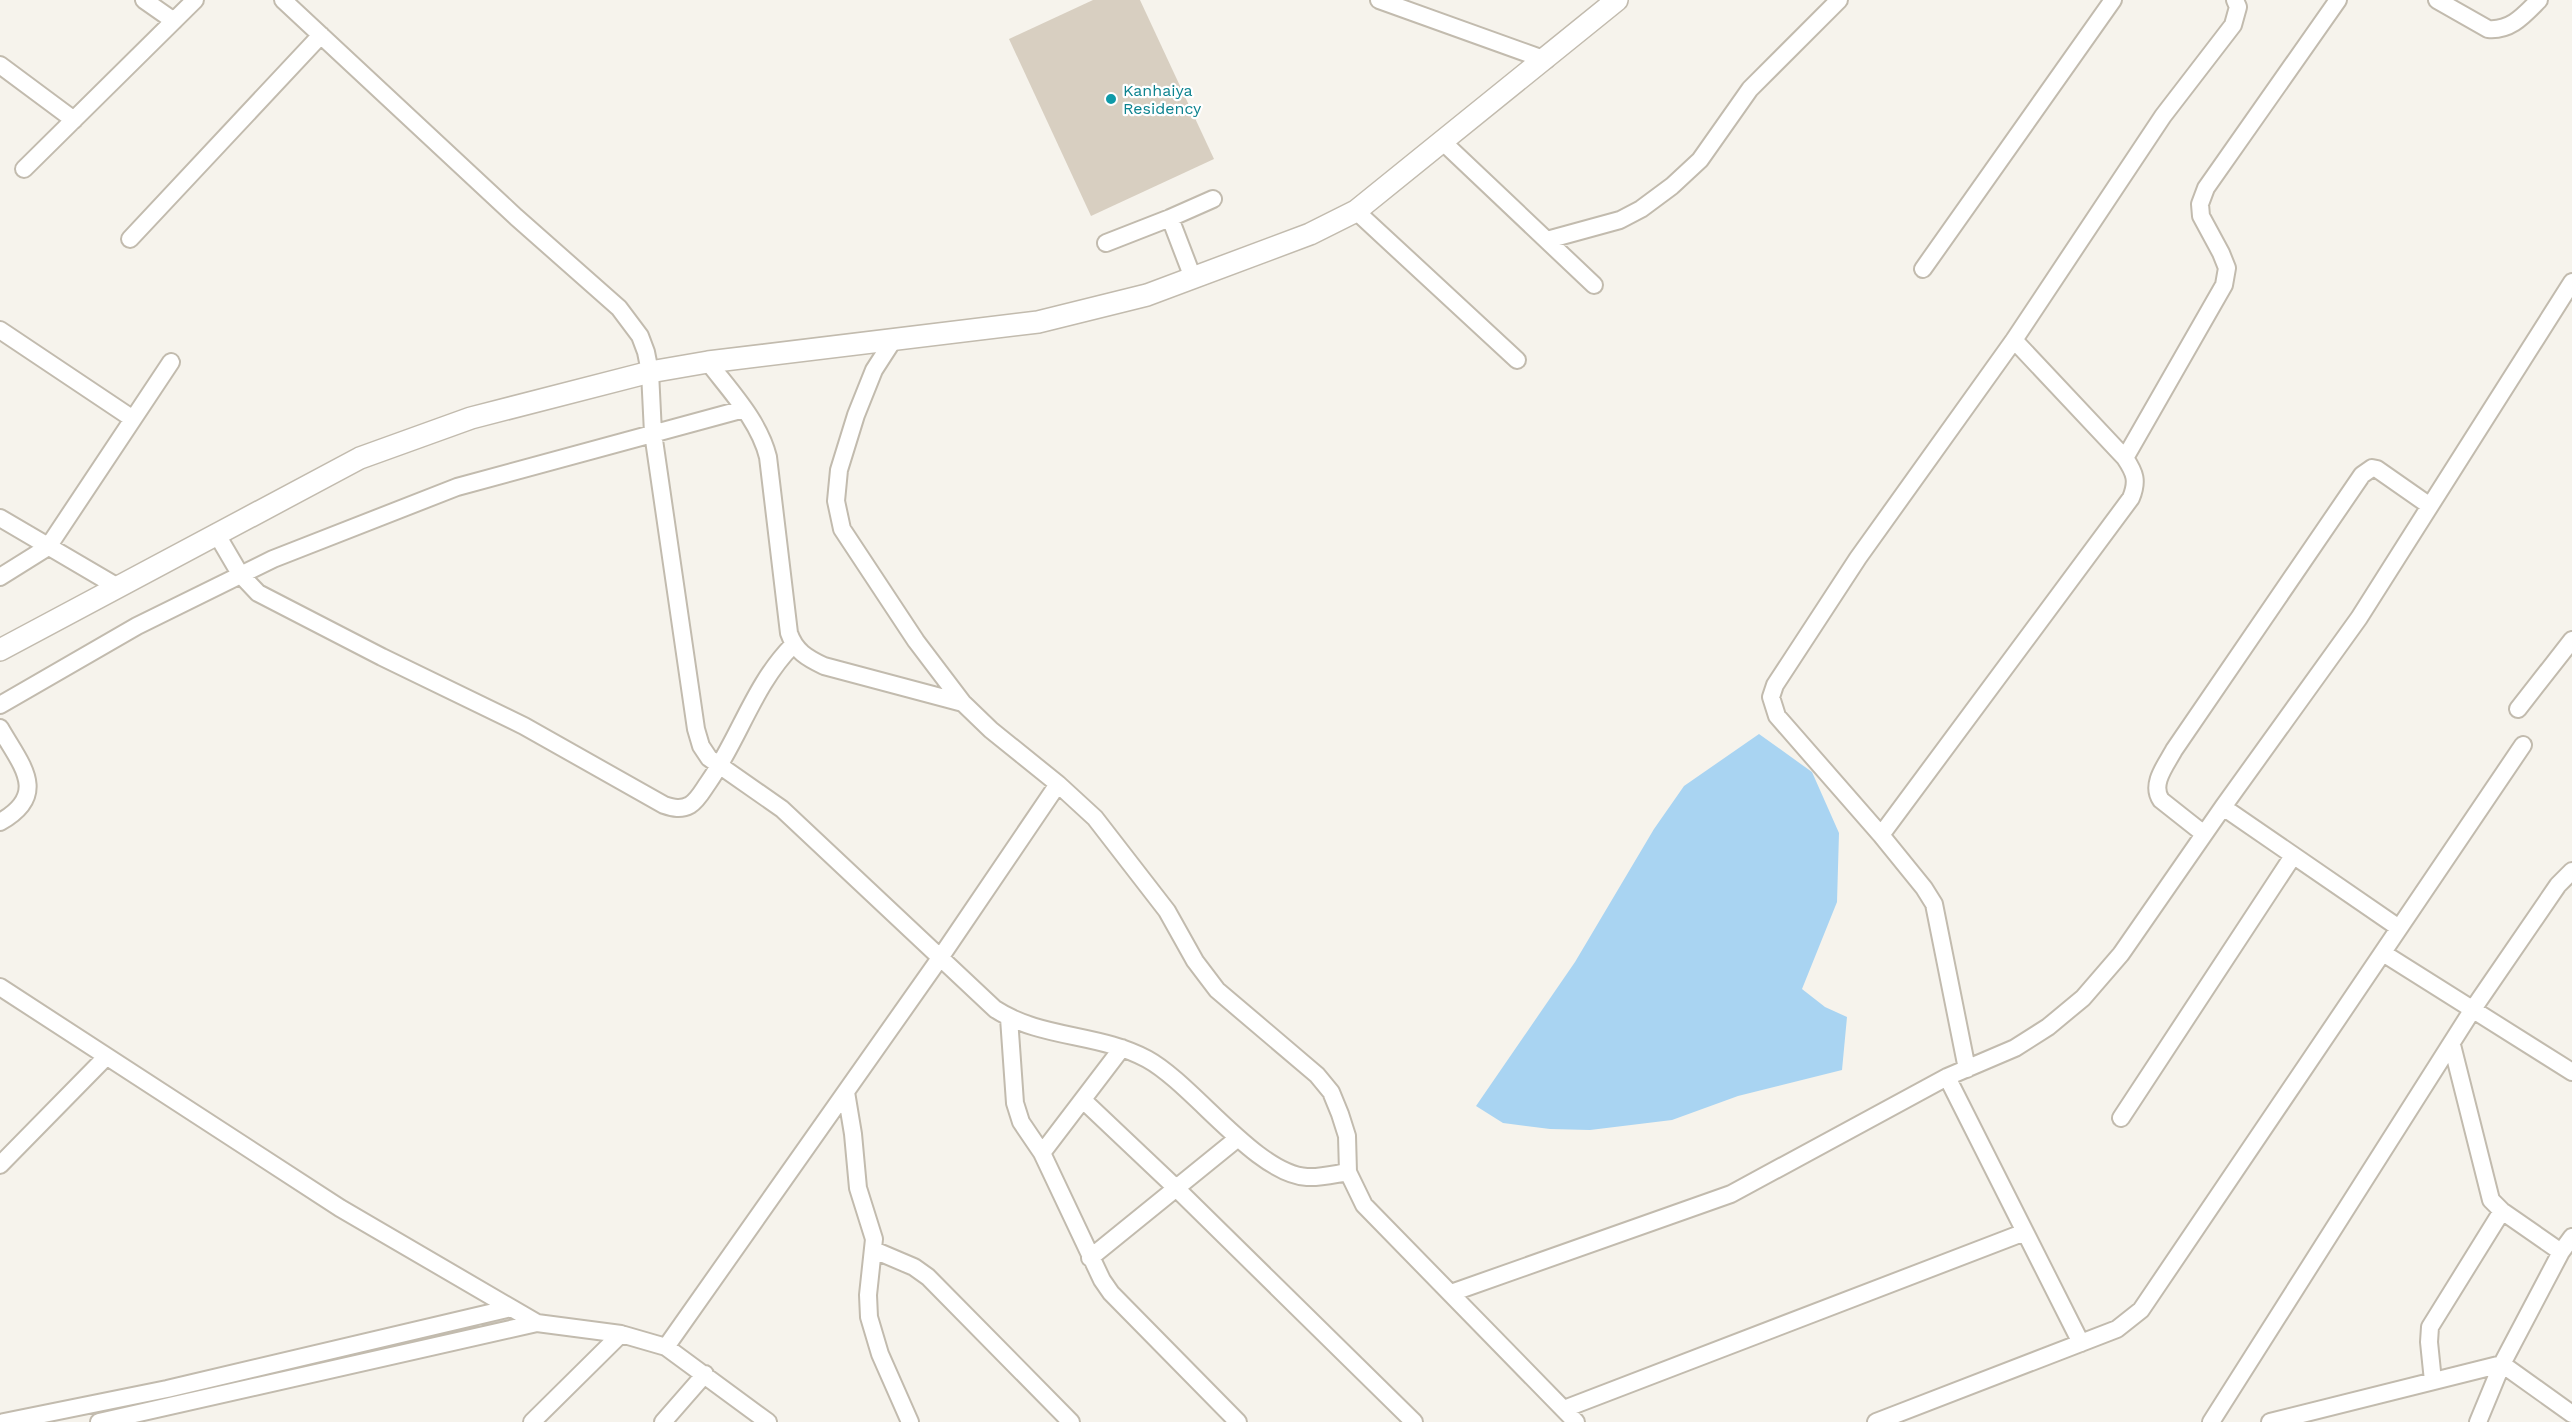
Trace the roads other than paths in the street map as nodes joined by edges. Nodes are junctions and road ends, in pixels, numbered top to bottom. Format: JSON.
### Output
{"nodes":[{"id":1,"x":144,"y":0,"type":"edge"},
{"id":2,"x":195,"y":0,"type":"edge"},
{"id":3,"x":283,"y":0,"type":"edge"},
{"id":4,"x":1379,"y":0,"type":"edge"},
{"id":5,"x":1617,"y":0,"type":"edge"},
{"id":6,"x":1839,"y":0,"type":"edge"},
{"id":7,"x":2112,"y":0,"type":"edge"},
{"id":8,"x":2235,"y":0,"type":"edge"},
{"id":9,"x":2338,"y":0,"type":"edge"},
{"id":10,"x":2437,"y":0,"type":"edge"},
{"id":11,"x":2539,"y":0,"type":"edge"},
{"id":12,"x":174,"y":21,"type":"junction"},
{"id":13,"x":321,"y":35,"type":"junction"},
{"id":14,"x":1546,"y":60,"type":"junction"},
{"id":15,"x":0,"y":65,"type":"edge"},
{"id":16,"x":74,"y":120,"type":"junction"},
{"id":17,"x":1443,"y":142,"type":"junction"},
{"id":18,"x":24,"y":169,"type":"dead end"},
{"id":19,"x":1213,"y":199,"type":"dead end"},
{"id":20,"x":1356,"y":211,"type":"junction"},
{"id":21,"x":1170,"y":218,"type":"junction"},
{"id":22,"x":130,"y":239,"type":"dead end"},
{"id":23,"x":1547,"y":240,"type":"junction"},
{"id":24,"x":1106,"y":243,"type":"dead end"},
{"id":25,"x":1923,"y":269,"type":"dead end"},
{"id":26,"x":1193,"y":278,"type":"junction"},
{"id":27,"x":2572,"y":282,"type":"edge"},
{"id":28,"x":1594,"y":285,"type":"dead end"},
{"id":29,"x":0,"y":330,"type":"edge"},
{"id":30,"x":894,"y":339,"type":"junction"},
{"id":31,"x":2014,"y":340,"type":"junction"},
{"id":32,"x":1517,"y":360,"type":"dead end"},
{"id":33,"x":171,"y":362,"type":"dead end"},
{"id":34,"x":708,"y":362,"type":"junction"},
{"id":35,"x":650,"y":372,"type":"junction"},
{"id":36,"x":744,"y":409,"type":"junction"},
{"id":37,"x":133,"y":419,"type":"junction"},
{"id":38,"x":653,"y":432,"type":"junction"},
{"id":39,"x":2126,"y":458,"type":"junction"},
{"id":40,"x":2430,"y":506,"type":"junction"},
{"id":41,"x":0,"y":518,"type":"edge"},
{"id":42,"x":216,"y":533,"type":"junction"},
{"id":43,"x":48,"y":547,"type":"junction"},
{"id":44,"x":240,"y":574,"type":"junction"},
{"id":45,"x":0,"y":577,"type":"edge"},
{"id":46,"x":116,"y":586,"type":"junction"},
{"id":47,"x":2572,"y":640,"type":"edge"},
{"id":48,"x":793,"y":645,"type":"junction"},
{"id":49,"x":0,"y":650,"type":"edge"},
{"id":50,"x":963,"y":703,"type":"junction"},
{"id":51,"x":0,"y":705,"type":"edge"},
{"id":52,"x":2518,"y":709,"type":"dead end"},
{"id":53,"x":0,"y":728,"type":"edge"},
{"id":54,"x":2523,"y":745,"type":"dead end"},
{"id":55,"x":719,"y":767,"type":"junction"},
{"id":56,"x":1058,"y":784,"type":"junction"},
{"id":57,"x":2223,"y":807,"type":"junction"},
{"id":58,"x":0,"y":822,"type":"edge"},
{"id":59,"x":2204,"y":834,"type":"junction"},
{"id":60,"x":1881,"y":835,"type":"junction"},
{"id":61,"x":2293,"y":855,"type":"junction"},
{"id":62,"x":2572,"y":871,"type":"edge"},
{"id":63,"x":2399,"y":928,"type":"junction"},
{"id":64,"x":2383,"y":952,"type":"junction"},
{"id":65,"x":940,"y":958,"type":"junction"},
{"id":66,"x":0,"y":987,"type":"edge"},
{"id":67,"x":2473,"y":1009,"type":"junction"},
{"id":68,"x":1009,"y":1018,"type":"junction"},
{"id":69,"x":2452,"y":1045,"type":"junction"},
{"id":70,"x":1122,"y":1048,"type":"junction"},
{"id":71,"x":106,"y":1057,"type":"junction"},
{"id":72,"x":1967,"y":1069,"type":"junction"},
{"id":73,"x":2572,"y":1072,"type":"edge"},
{"id":74,"x":1947,"y":1077,"type":"junction"},
{"id":75,"x":846,"y":1092,"type":"junction"},
{"id":76,"x":1083,"y":1100,"type":"junction"},
{"id":77,"x":2121,"y":1118,"type":"dead end"},
{"id":78,"x":1238,"y":1138,"type":"junction"},
{"id":79,"x":1042,"y":1153,"type":"junction"},
{"id":80,"x":0,"y":1166,"type":"edge"},
{"id":81,"x":1348,"y":1172,"type":"junction"},
{"id":82,"x":1176,"y":1188,"type":"junction"},
{"id":83,"x":2502,"y":1211,"type":"junction"},
{"id":84,"x":2025,"y":1232,"type":"junction"},
{"id":85,"x":2572,"y":1237,"type":"edge"},
{"id":86,"x":874,"y":1250,"type":"junction"},
{"id":87,"x":2561,"y":1252,"type":"junction"},
{"id":88,"x":1090,"y":1258,"type":"junction"},
{"id":89,"x":1451,"y":1293,"type":"junction"},
{"id":90,"x":511,"y":1308,"type":"junction"},
{"id":91,"x":537,"y":1323,"type":"junction"},
{"id":92,"x":621,"y":1334,"type":"junction"},
{"id":93,"x":2080,"y":1344,"type":"junction"},
{"id":94,"x":666,"y":1347,"type":"junction"},
{"id":95,"x":2502,"y":1364,"type":"junction"},
{"id":96,"x":705,"y":1374,"type":"junction"},
{"id":97,"x":2433,"y":1381,"type":"junction"},
{"id":98,"x":167,"y":1389,"type":"junction"},
{"id":99,"x":171,"y":1406,"type":"junction"},
{"id":100,"x":1564,"y":1409,"type":"junction"},
{"id":101,"x":2572,"y":1414,"type":"edge"},
{"id":102,"x":4,"y":1422,"type":"edge"},
{"id":103,"x":99,"y":1422,"type":"edge"},
{"id":104,"x":532,"y":1422,"type":"edge"},
{"id":105,"x":663,"y":1422,"type":"edge"},
{"id":106,"x":768,"y":1422,"type":"edge"},
{"id":107,"x":910,"y":1422,"type":"edge"},
{"id":108,"x":1071,"y":1422,"type":"edge"},
{"id":109,"x":1239,"y":1422,"type":"edge"},
{"id":110,"x":1414,"y":1422,"type":"edge"},
{"id":111,"x":1576,"y":1422,"type":"edge"},
{"id":112,"x":1876,"y":1422,"type":"edge"},
{"id":113,"x":2211,"y":1422,"type":"edge"},
{"id":114,"x":2270,"y":1422,"type":"edge"},
{"id":115,"x":2478,"y":1422,"type":"edge"}],
"edges":[{"from":1,"to":12,"type":"street"},
{"from":2,"to":12,"type":"street"},
{"from":3,"to":13,"type":"street"},
{"from":4,"to":14,"type":"street"},
{"from":5,"to":14,"type":"street"},
{"from":6,"to":23,"type":"street"},
{"from":7,"to":25,"type":"street"},
{"from":8,"to":31,"type":"street"},
{"from":9,"to":39,"type":"street"},
{"from":10,"to":11,"type":"street"},
{"from":12,"to":16,"type":"street"},
{"from":13,"to":22,"type":"street"},
{"from":13,"to":35,"type":"street"},
{"from":14,"to":17,"type":"street"},
{"from":15,"to":16,"type":"street"},
{"from":16,"to":18,"type":"street"},
{"from":17,"to":20,"type":"street"},
{"from":17,"to":23,"type":"street"},
{"from":19,"to":21,"type":"street"},
{"from":20,"to":26,"type":"street"},
{"from":20,"to":32,"type":"street"},
{"from":21,"to":24,"type":"street"},
{"from":21,"to":26,"type":"street"},
{"from":23,"to":28,"type":"street"},
{"from":26,"to":30,"type":"street"},
{"from":27,"to":40,"type":"street"},
{"from":29,"to":37,"type":"street"},
{"from":30,"to":34,"type":"street"},
{"from":30,"to":50,"type":"street"},
{"from":31,"to":39,"type":"street"},
{"from":31,"to":60,"type":"street"},
{"from":33,"to":37,"type":"street"},
{"from":34,"to":35,"type":"street"},
{"from":34,"to":36,"type":"street"},
{"from":35,"to":38,"type":"street"},
{"from":35,"to":42,"type":"street"},
{"from":36,"to":38,"type":"street"},
{"from":36,"to":48,"type":"street"},
{"from":37,"to":43,"type":"street"},
{"from":38,"to":44,"type":"street"},
{"from":38,"to":55,"type":"street"},
{"from":39,"to":60,"type":"street"},
{"from":40,"to":57,"type":"street"},
{"from":40,"to":59,"type":"street"},
{"from":41,"to":43,"type":"street"},
{"from":42,"to":44,"type":"street"},
{"from":42,"to":46,"type":"street"},
{"from":43,"to":45,"type":"street"},
{"from":43,"to":46,"type":"street"},
{"from":44,"to":51,"type":"street"},
{"from":44,"to":55,"type":"street"},
{"from":46,"to":49,"type":"street"},
{"from":47,"to":52,"type":"street"},
{"from":48,"to":50,"type":"street"},
{"from":48,"to":55,"type":"street"},
{"from":50,"to":56,"type":"street"},
{"from":53,"to":58,"type":"street"},
{"from":54,"to":63,"type":"street"},
{"from":55,"to":65,"type":"street"},
{"from":56,"to":65,"type":"street"},
{"from":56,"to":81,"type":"street"},
{"from":57,"to":59,"type":"street"},
{"from":57,"to":61,"type":"street"},
{"from":59,"to":72,"type":"street"},
{"from":60,"to":72,"type":"street"},
{"from":61,"to":63,"type":"street"},
{"from":61,"to":77,"type":"street"},
{"from":62,"to":67,"type":"street"},
{"from":63,"to":64,"type":"street"},
{"from":64,"to":67,"type":"street"},
{"from":64,"to":93,"type":"street"},
{"from":65,"to":68,"type":"street"},
{"from":65,"to":75,"type":"street"},
{"from":66,"to":71,"type":"street"},
{"from":67,"to":69,"type":"street"},
{"from":67,"to":73,"type":"street"},
{"from":68,"to":70,"type":"street"},
{"from":68,"to":79,"type":"street"},
{"from":69,"to":83,"type":"street"},
{"from":69,"to":113,"type":"street"},
{"from":70,"to":76,"type":"street"},
{"from":70,"to":78,"type":"street"},
{"from":71,"to":80,"type":"street"},
{"from":71,"to":90,"type":"street"},
{"from":72,"to":74,"type":"street"},
{"from":74,"to":84,"type":"street"},
{"from":74,"to":89,"type":"street"},
{"from":75,"to":86,"type":"street"},
{"from":75,"to":94,"type":"street"},
{"from":76,"to":79,"type":"street"},
{"from":76,"to":82,"type":"street"},
{"from":78,"to":81,"type":"street"},
{"from":78,"to":82,"type":"street"},
{"from":79,"to":88,"type":"street"},
{"from":81,"to":89,"type":"street"},
{"from":82,"to":88,"type":"street"},
{"from":82,"to":110,"type":"street"},
{"from":83,"to":87,"type":"street"},
{"from":83,"to":97,"type":"street"},
{"from":84,"to":93,"type":"street"},
{"from":84,"to":100,"type":"street"},
{"from":85,"to":87,"type":"street"},
{"from":86,"to":107,"type":"street"},
{"from":86,"to":108,"type":"street"},
{"from":87,"to":95,"type":"street"},
{"from":88,"to":109,"type":"street"},
{"from":89,"to":100,"type":"street"},
{"from":90,"to":91,"type":"street"},
{"from":90,"to":98,"type":"street"},
{"from":91,"to":92,"type":"street"},
{"from":91,"to":99,"type":"street"},
{"from":92,"to":94,"type":"street"},
{"from":92,"to":104,"type":"street"},
{"from":93,"to":112,"type":"street"},
{"from":94,"to":96,"type":"street"},
{"from":95,"to":97,"type":"street"},
{"from":95,"to":101,"type":"street"},
{"from":95,"to":115,"type":"street"},
{"from":96,"to":105,"type":"street"},
{"from":96,"to":106,"type":"street"},
{"from":97,"to":114,"type":"street"},
{"from":98,"to":99,"type":"street"},
{"from":98,"to":102,"type":"street"},
{"from":99,"to":103,"type":"street"},
{"from":100,"to":111,"type":"street"}]}
